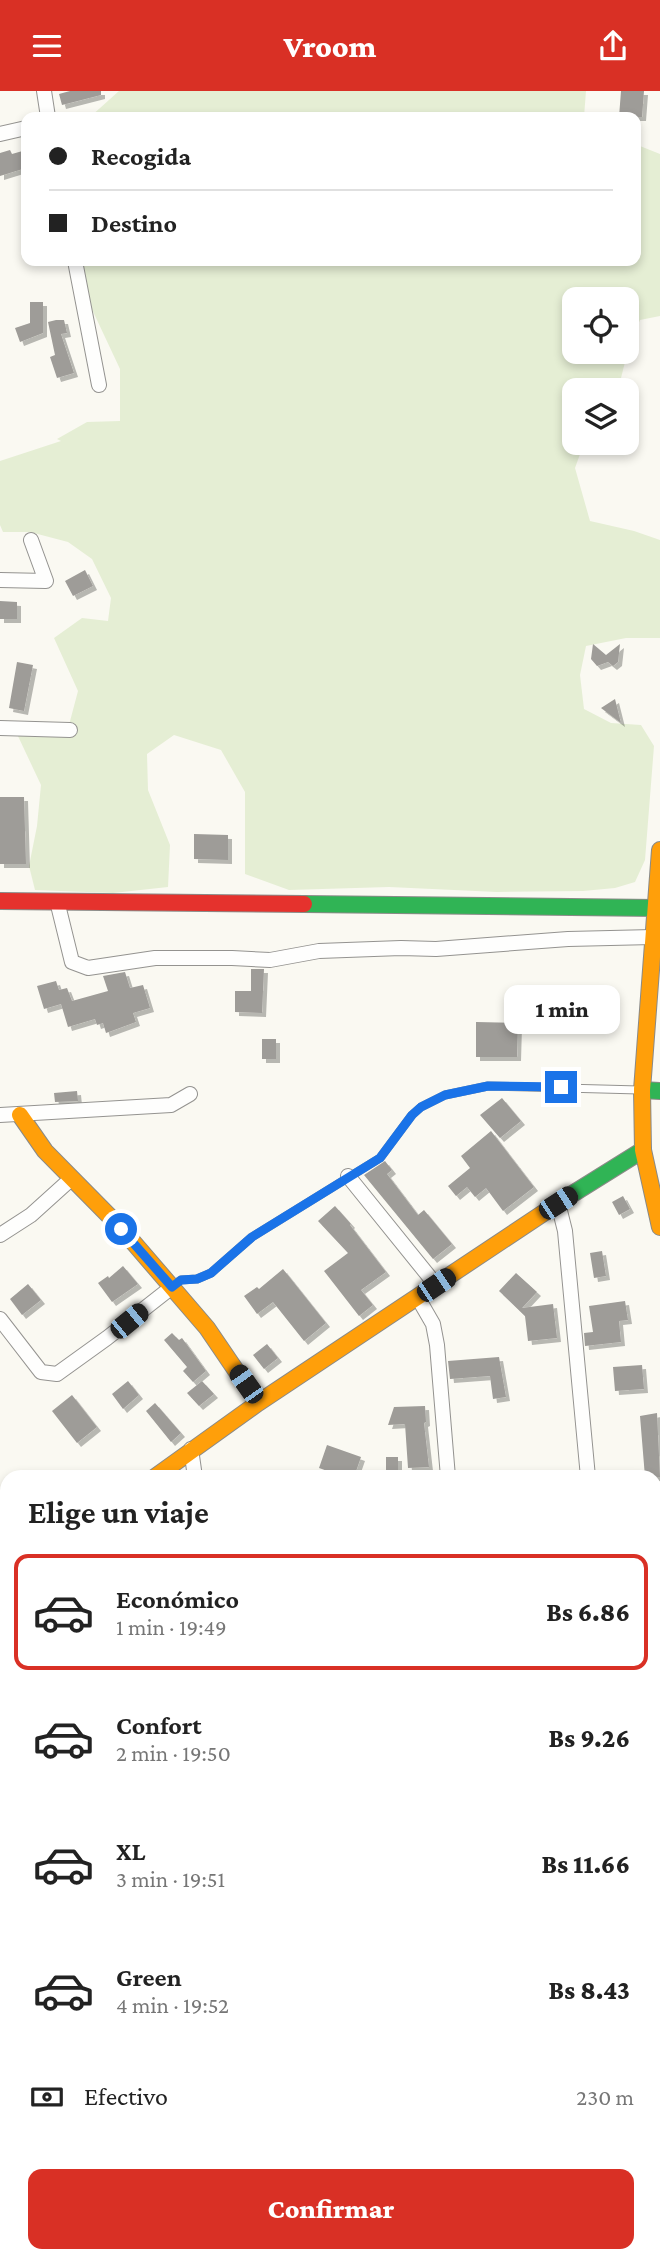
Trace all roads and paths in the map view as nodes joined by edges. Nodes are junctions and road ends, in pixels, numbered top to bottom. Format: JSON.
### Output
{"nodes":[{"id":1,"x":44,"y":91,"type":"edge"},
{"id":2,"x":47,"y":112,"type":"edge"},
{"id":3,"x":21,"y":129,"type":"edge"},
{"id":4,"x":0,"y":134,"type":"edge"},
{"id":5,"x":76,"y":266,"type":"edge"},
{"id":6,"x":99,"y":385,"type":"dead end"},
{"id":7,"x":31,"y":540,"type":"dead end"},
{"id":8,"x":0,"y":580,"type":"edge"},
{"id":9,"x":0,"y":728,"type":"edge"},
{"id":10,"x":70,"y":730,"type":"dead end"},
{"id":11,"x":660,"y":850,"type":"edge"},
{"id":12,"x":0,"y":901,"type":"edge"},
{"id":13,"x":57,"y":901,"type":"junction"},
{"id":14,"x":655,"y":908,"type":"junction"},
{"id":15,"x":653,"y":937,"type":"junction"},
{"id":16,"x":654,"y":1090,"type":"edge"},
{"id":17,"x":190,"y":1094,"type":"dead end"},
{"id":18,"x":0,"y":1115,"type":"edge"},
{"id":19,"x":20,"y":1115,"type":"junction"},
{"id":20,"x":643,"y":1150,"type":"junction"},
{"id":21,"x":348,"y":1176,"type":"junction"},
{"id":22,"x":72,"y":1178,"type":"junction"},
{"id":23,"x":558,"y":1203,"type":"junction"},
{"id":24,"x":660,"y":1227,"type":"edge"},
{"id":25,"x":0,"y":1235,"type":"edge"},
{"id":26,"x":436,"y":1285,"type":"junction"},
{"id":27,"x":172,"y":1287,"type":"junction"},
{"id":28,"x":418,"y":1297,"type":"junction"},
{"id":29,"x":0,"y":1319,"type":"edge"},
{"id":30,"x":258,"y":1403,"type":"junction"},
{"id":31,"x":191,"y":1449,"type":"junction"},
{"id":32,"x":164,"y":1470,"type":"edge"},
{"id":33,"x":194,"y":1470,"type":"edge"},
{"id":34,"x":447,"y":1470,"type":"edge"},
{"id":35,"x":587,"y":1470,"type":"edge"}],
"edges":[{"from":1,"to":2,"type":"street"},
{"from":3,"to":4,"type":"street"},
{"from":5,"to":6,"type":"street"},
{"from":7,"to":8,"type":"street"},
{"from":9,"to":10,"type":"street"},
{"from":11,"to":14,"type":"street"},
{"from":12,"to":13,"type":"street"},
{"from":13,"to":14,"type":"street"},
{"from":13,"to":15,"type":"street"},
{"from":14,"to":15,"type":"street"},
{"from":15,"to":16,"type":"street"},
{"from":16,"to":20,"type":"street"},
{"from":16,"to":21,"type":"lane"},
{"from":17,"to":19,"type":"street"},
{"from":18,"to":19,"type":"street"},
{"from":19,"to":22,"type":"street"},
{"from":20,"to":23,"type":"street"},
{"from":20,"to":24,"type":"street"},
{"from":21,"to":26,"type":"street"},
{"from":21,"to":27,"type":"lane"},
{"from":22,"to":25,"type":"street"},
{"from":22,"to":27,"type":"street"},
{"from":23,"to":26,"type":"street"},
{"from":23,"to":35,"type":"street"},
{"from":26,"to":28,"type":"street"},
{"from":27,"to":29,"type":"street"},
{"from":27,"to":30,"type":"street"},
{"from":28,"to":30,"type":"street"},
{"from":28,"to":34,"type":"street"},
{"from":30,"to":31,"type":"street"},
{"from":31,"to":32,"type":"street"},
{"from":31,"to":33,"type":"street"}]}
